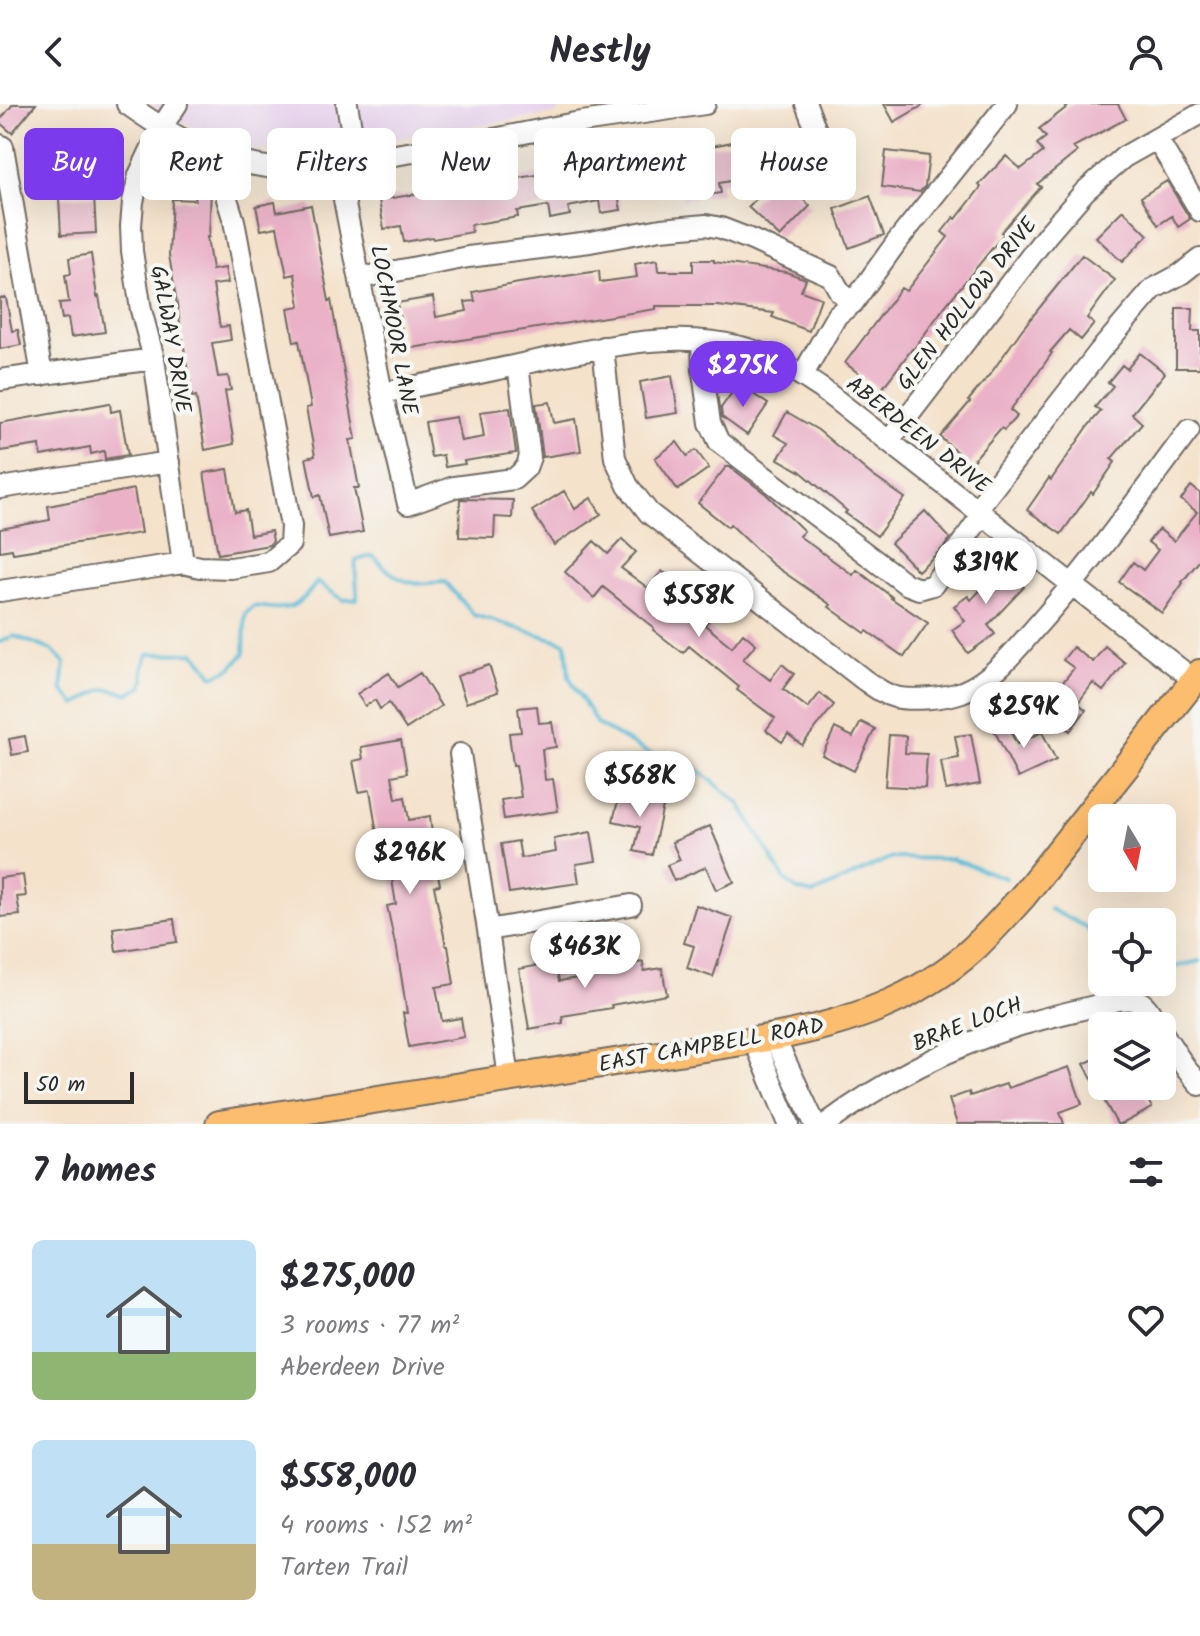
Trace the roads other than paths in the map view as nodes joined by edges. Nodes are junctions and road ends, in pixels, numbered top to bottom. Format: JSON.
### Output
{"nodes":[{"id":1,"x":127,"y":104,"type":"edge"},
{"id":2,"x":177,"y":104,"type":"edge"},
{"id":3,"x":347,"y":104,"type":"edge"},
{"id":4,"x":561,"y":104,"type":"edge"},
{"id":5,"x":705,"y":104,"type":"edge"},
{"id":6,"x":806,"y":104,"type":"edge"},
{"id":7,"x":1007,"y":104,"type":"edge"},
{"id":8,"x":667,"y":107,"type":"edge"},
{"id":9,"x":1200,"y":114,"type":"edge"},
{"id":10,"x":565,"y":125,"type":"junction"},
{"id":11,"x":161,"y":128,"type":"joint"},
{"id":12,"x":347,"y":128,"type":"edge"},
{"id":13,"x":815,"y":128,"type":"edge"},
{"id":14,"x":1157,"y":139,"type":"junction"},
{"id":15,"x":0,"y":145,"type":"edge"},
{"id":16,"x":396,"y":155,"type":"edge"},
{"id":17,"x":140,"y":173,"type":"edge"},
{"id":18,"x":227,"y":200,"type":"edge"},
{"id":19,"x":351,"y":200,"type":"edge"},
{"id":20,"x":1200,"y":211,"type":"edge"},
{"id":21,"x":1200,"y":259,"type":"edge"},
{"id":22,"x":360,"y":278,"type":"junction"},
{"id":23,"x":853,"y":303,"type":"junction"},
{"id":24,"x":702,"y":341,"type":"junction"},
{"id":25,"x":603,"y":347,"type":"junction"},
{"id":26,"x":154,"y":359,"type":"junction"},
{"id":27,"x":518,"y":365,"type":"junction"},
{"id":28,"x":42,"y":375,"type":"junction"},
{"id":29,"x":802,"y":376,"type":"junction"},
{"id":30,"x":0,"y":380,"type":"edge"},
{"id":31,"x":382,"y":393,"type":"junction"},
{"id":32,"x":1189,"y":430,"type":"dead end"},
{"id":33,"x":889,"y":441,"type":"junction"},
{"id":34,"x":169,"y":462,"type":"junction"},
{"id":35,"x":0,"y":488,"type":"edge"},
{"id":36,"x":980,"y":511,"type":"junction"},
{"id":37,"x":183,"y":563,"type":"junction"},
{"id":38,"x":1073,"y":585,"type":"junction"},
{"id":39,"x":0,"y":591,"type":"edge"},
{"id":40,"x":1197,"y":676,"type":"edge"},
{"id":41,"x":460,"y":754,"type":"dead end"},
{"id":42,"x":631,"y":905,"type":"dead end"},
{"id":43,"x":488,"y":930,"type":"junction"},
{"id":44,"x":1149,"y":1012,"type":"edge"},
{"id":45,"x":764,"y":1039,"type":"junction"},
{"id":46,"x":1176,"y":1053,"type":"edge"},
{"id":47,"x":509,"y":1078,"type":"junction"},
{"id":48,"x":1200,"y":1085,"type":"edge"},
{"id":49,"x":219,"y":1124,"type":"edge"},
{"id":50,"x":789,"y":1124,"type":"edge"},
{"id":51,"x":815,"y":1124,"type":"edge"},
{"id":52,"x":826,"y":1124,"type":"edge"}],
"edges":[{"from":1,"to":11,"type":"street"},
{"from":2,"to":11,"type":"street","name":"GALWAY DRIVE"},
{"from":3,"to":12,"type":"street","name":"LOCHMOOR LANE"},
{"from":4,"to":10,"type":"street"},
{"from":5,"to":8,"type":"street"},
{"from":6,"to":13,"type":"street"},
{"from":7,"to":23,"type":"street"},
{"from":8,"to":10,"type":"street"},
{"from":9,"to":14,"type":"street","name":"GLEN HOLLOW DRIVE"},
{"from":10,"to":16,"type":"street"},
{"from":14,"to":20,"type":"street"},
{"from":14,"to":33,"type":"street","name":"GLEN HOLLOW DRIVE"},
{"from":15,"to":28,"type":"street"},
{"from":17,"to":26,"type":"street","name":"GALWAY DRIVE"},
{"from":18,"to":37,"type":"street"},
{"from":19,"to":22,"type":"street","name":"LOCHMOOR LANE"},
{"from":21,"to":36,"type":"street"},
{"from":22,"to":23,"type":"street"},
{"from":22,"to":31,"type":"street","name":"LOCHMOOR LANE"},
{"from":23,"to":29,"type":"street"},
{"from":24,"to":25,"type":"street","name":"ABERDEEN DRIVE"},
{"from":24,"to":29,"type":"street","name":"ABERDEEN DRIVE"},
{"from":24,"to":36,"type":"street"},
{"from":25,"to":27,"type":"street","name":"ABERDEEN DRIVE"},
{"from":25,"to":38,"type":"street"},
{"from":26,"to":28,"type":"street"},
{"from":26,"to":34,"type":"street","name":"GALWAY DRIVE"},
{"from":27,"to":31,"type":"street","name":"ABERDEEN DRIVE"},
{"from":27,"to":31,"type":"street","name":"LOCHMOOR LANE"},
{"from":28,"to":30,"type":"street"},
{"from":29,"to":33,"type":"street","name":"ABERDEEN DRIVE"},
{"from":32,"to":38,"type":"street"},
{"from":33,"to":36,"type":"street","name":"ABERDEEN DRIVE"},
{"from":34,"to":35,"type":"street"},
{"from":34,"to":37,"type":"street","name":"GALWAY DRIVE"},
{"from":36,"to":38,"type":"street","name":"ABERDEEN DRIVE"},
{"from":37,"to":39,"type":"street"},
{"from":38,"to":40,"type":"street","name":"ABERDEEN DRIVE"},
{"from":40,"to":45,"type":"main road","name":"EAST CAMPBELL ROAD"},
{"from":41,"to":43,"type":"street"},
{"from":42,"to":43,"type":"street"},
{"from":43,"to":47,"type":"street"},
{"from":44,"to":52,"type":"street","name":"BRAE LOCH"},
{"from":45,"to":47,"type":"main road","name":"EAST CAMPBELL ROAD"},
{"from":45,"to":50,"type":"street"},
{"from":45,"to":51,"type":"street"},
{"from":46,"to":48,"type":"street"},
{"from":47,"to":49,"type":"main road","name":"EAST CAMPBELL ROAD"}]}
